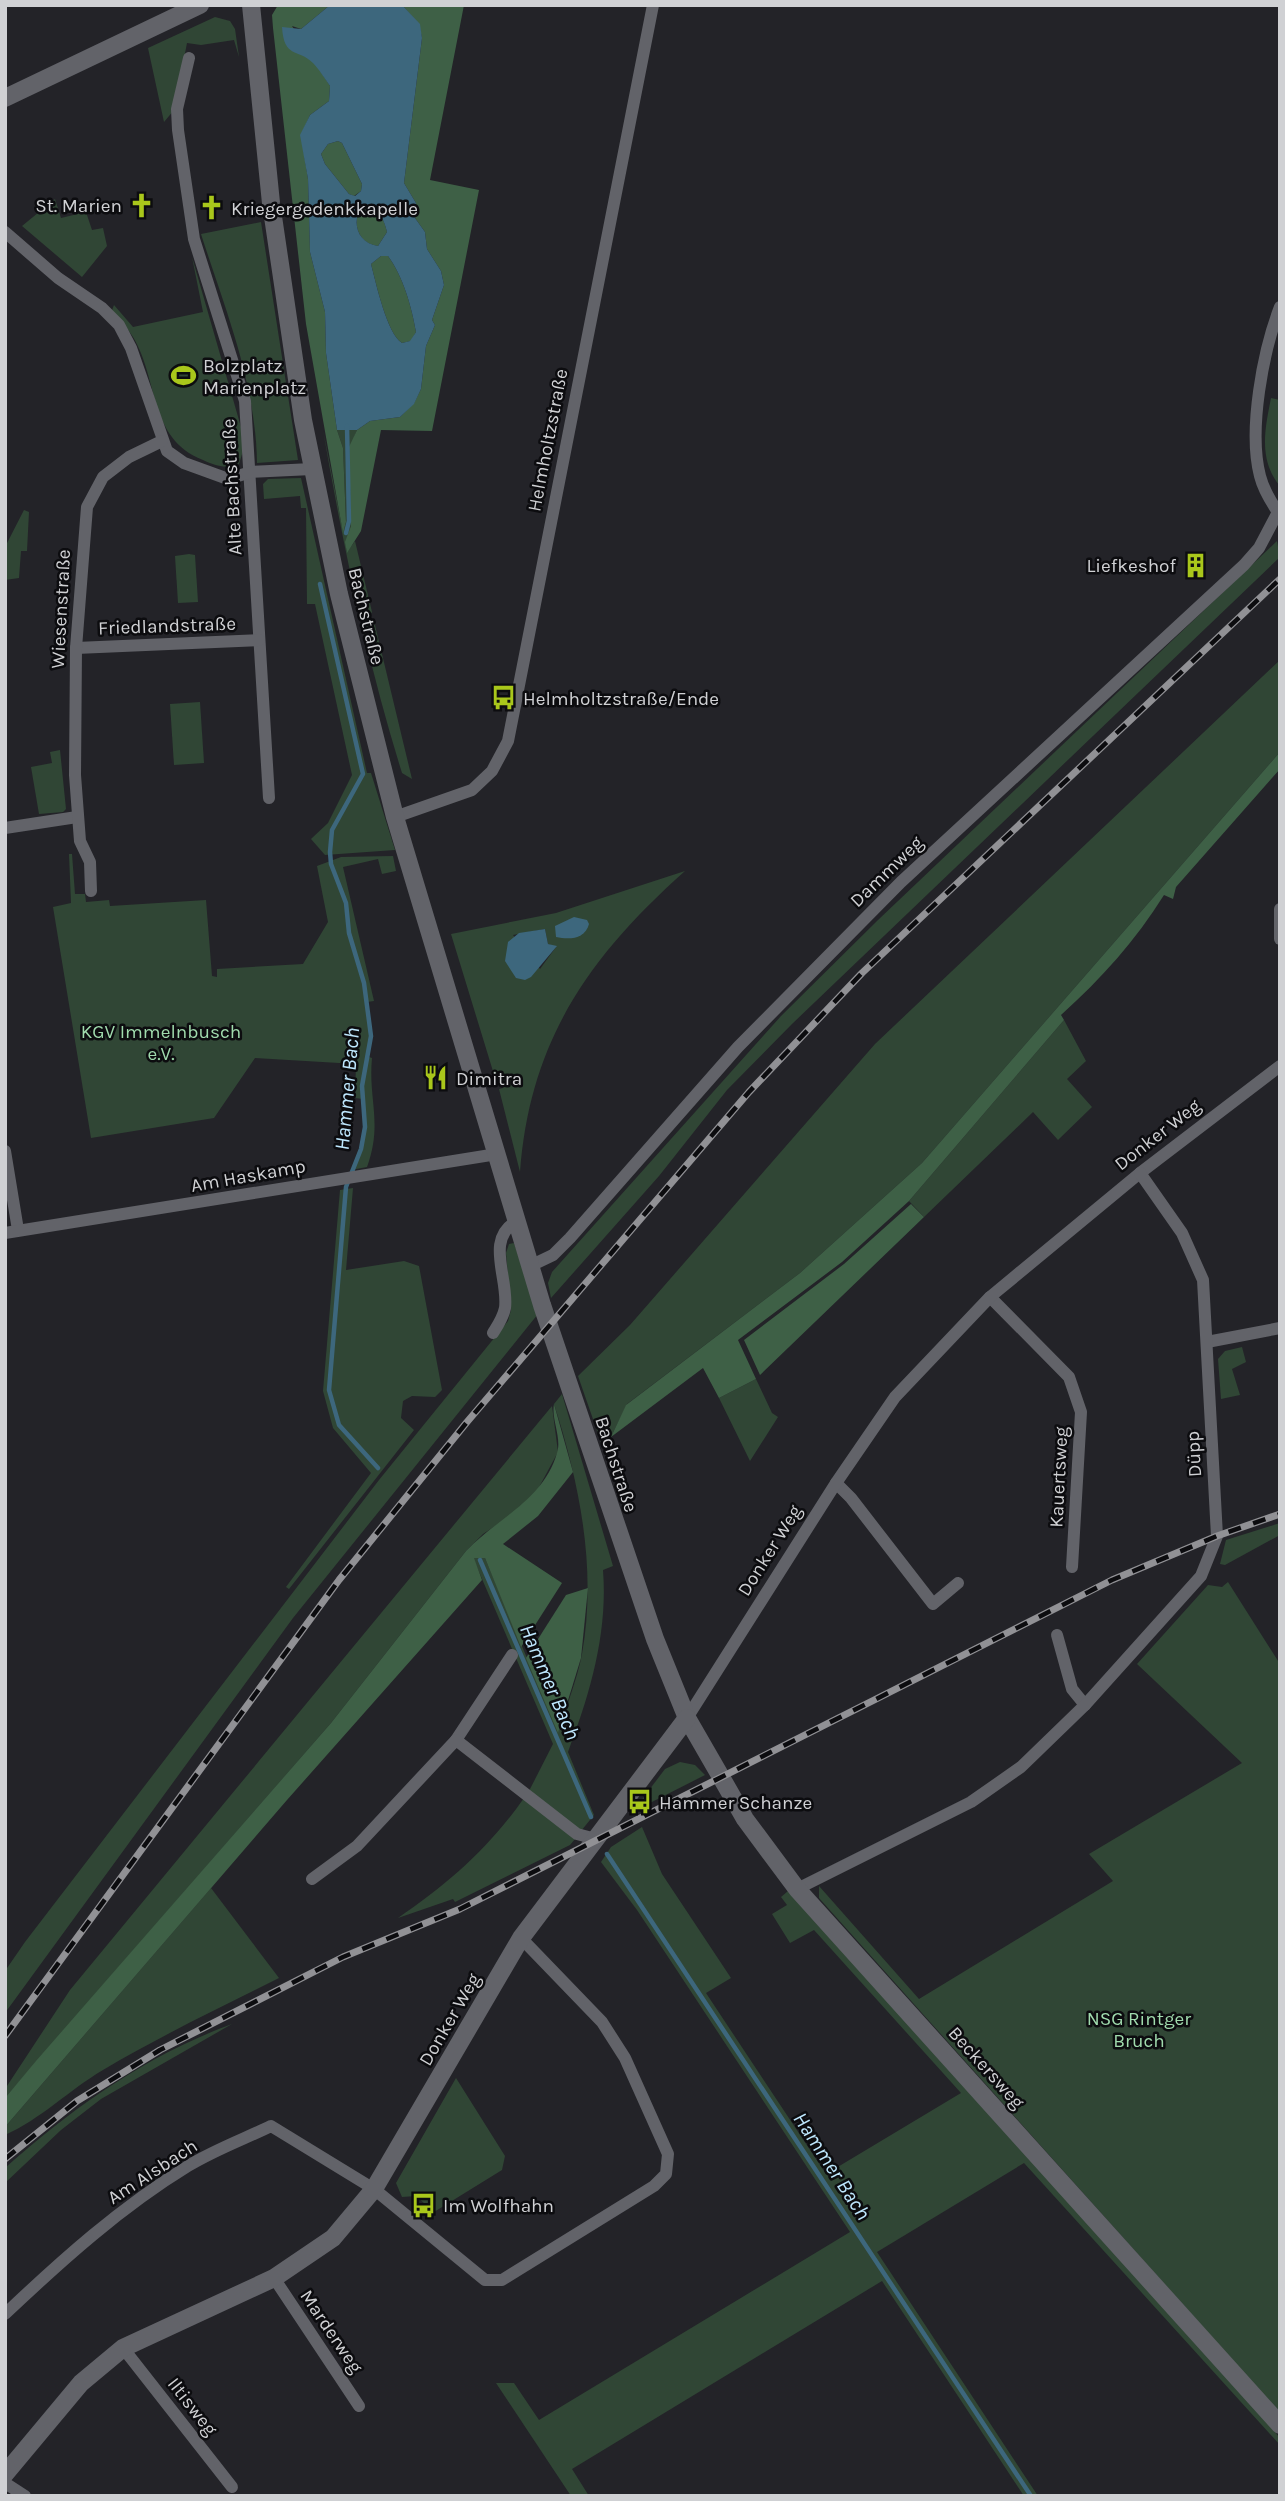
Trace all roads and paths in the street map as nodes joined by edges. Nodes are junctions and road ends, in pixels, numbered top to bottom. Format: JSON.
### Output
{"nodes":[{"id":1,"x":200,"y":5,"type":"edge"},
{"id":2,"x":251,"y":5,"type":"edge"},
{"id":3,"x":653,"y":5,"type":"edge"},
{"id":4,"x":190,"y":58,"type":"dead end"},
{"id":5,"x":5,"y":99,"type":"edge"},
{"id":6,"x":5,"y":232,"type":"edge"},
{"id":7,"x":1280,"y":307,"type":"edge"},
{"id":8,"x":162,"y":441,"type":"junction"},
{"id":9,"x":312,"y":469,"type":"junction"},
{"id":10,"x":251,"y":472,"type":"junction"},
{"id":11,"x":1279,"y":513,"type":"edge"},
{"id":12,"x":260,"y":640,"type":"junction"},
{"id":13,"x":76,"y":648,"type":"junction"},
{"id":14,"x":268,"y":798,"type":"dead end"},
{"id":15,"x":77,"y":817,"type":"junction"},
{"id":16,"x":395,"y":817,"type":"junction"},
{"id":17,"x":5,"y":828,"type":"edge"},
{"id":18,"x":91,"y":891,"type":"dead end"},
{"id":19,"x":1280,"y":909,"type":"edge"},
{"id":20,"x":1280,"y":939,"type":"edge"},
{"id":21,"x":1280,"y":1066,"type":"edge"},
{"id":22,"x":5,"y":1151,"type":"edge"},
{"id":23,"x":497,"y":1154,"type":"junction"},
{"id":24,"x":1140,"y":1173,"type":"junction"},
{"id":25,"x":517,"y":1221,"type":"junction"},
{"id":26,"x":12,"y":1231,"type":"edge"},
{"id":27,"x":530,"y":1266,"type":"junction"},
{"id":28,"x":990,"y":1297,"type":"junction"},
{"id":29,"x":1280,"y":1328,"type":"edge"},
{"id":30,"x":493,"y":1333,"type":"dead end"},
{"id":31,"x":1207,"y":1342,"type":"junction"},
{"id":32,"x":836,"y":1483,"type":"junction"},
{"id":33,"x":1072,"y":1567,"type":"dead end"},
{"id":34,"x":958,"y":1583,"type":"dead end"},
{"id":35,"x":1057,"y":1635,"type":"dead end"},
{"id":36,"x":512,"y":1655,"type":"dead end"},
{"id":37,"x":1085,"y":1705,"type":"junction"},
{"id":38,"x":687,"y":1717,"type":"junction"},
{"id":39,"x":456,"y":1740,"type":"junction"},
{"id":40,"x":596,"y":1839,"type":"junction"},
{"id":41,"x":312,"y":1880,"type":"dead end"},
{"id":42,"x":797,"y":1888,"type":"junction"},
{"id":43,"x":521,"y":1938,"type":"junction"},
{"id":44,"x":374,"y":2189,"type":"junction"},
{"id":45,"x":274,"y":2278,"type":"junction"},
{"id":46,"x":5,"y":2314,"type":"edge"},
{"id":47,"x":123,"y":2348,"type":"junction"},
{"id":48,"x":359,"y":2406,"type":"dead end"},
{"id":49,"x":1280,"y":2425,"type":"edge"},
{"id":50,"x":5,"y":2474,"type":"edge"},
{"id":51,"x":5,"y":2483,"type":"edge"},
{"id":52,"x":232,"y":2487,"type":"dead end"},
{"id":53,"x":25,"y":2496,"type":"edge"}],
"edges":[{"from":1,"to":5,"type":"street"},
{"from":2,"to":9,"type":"street","name":"Bachstraße"},
{"from":3,"to":16,"type":"street","name":"Helmholtzstraße"},
{"from":4,"to":10,"type":"street","name":"Alte Bachstraße"},
{"from":6,"to":8,"type":"street"},
{"from":7,"to":11,"type":"street"},
{"from":8,"to":10,"type":"street"},
{"from":8,"to":13,"type":"street","name":"Wiesenstraße"},
{"from":9,"to":10,"type":"street"},
{"from":9,"to":16,"type":"street","name":"Bachstraße"},
{"from":10,"to":12,"type":"street","name":"Alte Bachstraße"},
{"from":11,"to":27,"type":"street","name":"Dammweg"},
{"from":12,"to":13,"type":"street","name":"Friedlandstraße"},
{"from":12,"to":14,"type":"street","name":"Alte Bachstraße"},
{"from":13,"to":15,"type":"street","name":"Wiesenstraße"},
{"from":15,"to":17,"type":"street"},
{"from":15,"to":18,"type":"street","name":"Wiesenstraße"},
{"from":16,"to":23,"type":"street","name":"Bachstraße"},
{"from":19,"to":20,"type":"street"},
{"from":21,"to":24,"type":"street","name":"Donker Weg"},
{"from":22,"to":26,"type":"street"},
{"from":23,"to":25,"type":"street","name":"Bachstraße"},
{"from":23,"to":26,"type":"street","name":"Am Haskamp"},
{"from":24,"to":28,"type":"street","name":"Donker Weg"},
{"from":24,"to":31,"type":"street","name":"Düpp"},
{"from":25,"to":27,"type":"street","name":"Bachstraße"},
{"from":25,"to":30,"type":"street"},
{"from":27,"to":38,"type":"street","name":"Bachstraße"},
{"from":28,"to":32,"type":"street","name":"Donker Weg"},
{"from":28,"to":33,"type":"street","name":"Kauertsweg"},
{"from":29,"to":31,"type":"street"},
{"from":31,"to":37,"type":"street","name":"Düpp"},
{"from":32,"to":34,"type":"street"},
{"from":32,"to":38,"type":"street","name":"Donker Weg"},
{"from":35,"to":37,"type":"street"},
{"from":36,"to":39,"type":"street"},
{"from":37,"to":42,"type":"street","name":"Düpp"},
{"from":38,"to":40,"type":"street","name":"Donker Weg"},
{"from":38,"to":42,"type":"street","name":"Beckersweg"},
{"from":39,"to":40,"type":"street"},
{"from":39,"to":41,"type":"street"},
{"from":40,"to":43,"type":"street","name":"Donker Weg"},
{"from":42,"to":49,"type":"street","name":"Beckersweg"},
{"from":43,"to":44,"type":"street","name":"Donker Weg"},
{"from":43,"to":44,"type":"street"},
{"from":44,"to":45,"type":"street","name":"Donker Weg"},
{"from":44,"to":46,"type":"street","name":"Am Alsbach"},
{"from":45,"to":47,"type":"street","name":"Donker Weg"},
{"from":45,"to":48,"type":"street","name":"Marderweg"},
{"from":47,"to":50,"type":"street","name":"Donker Weg"},
{"from":47,"to":52,"type":"street","name":"Iltisweg"},
{"from":51,"to":53,"type":"street"}]}
